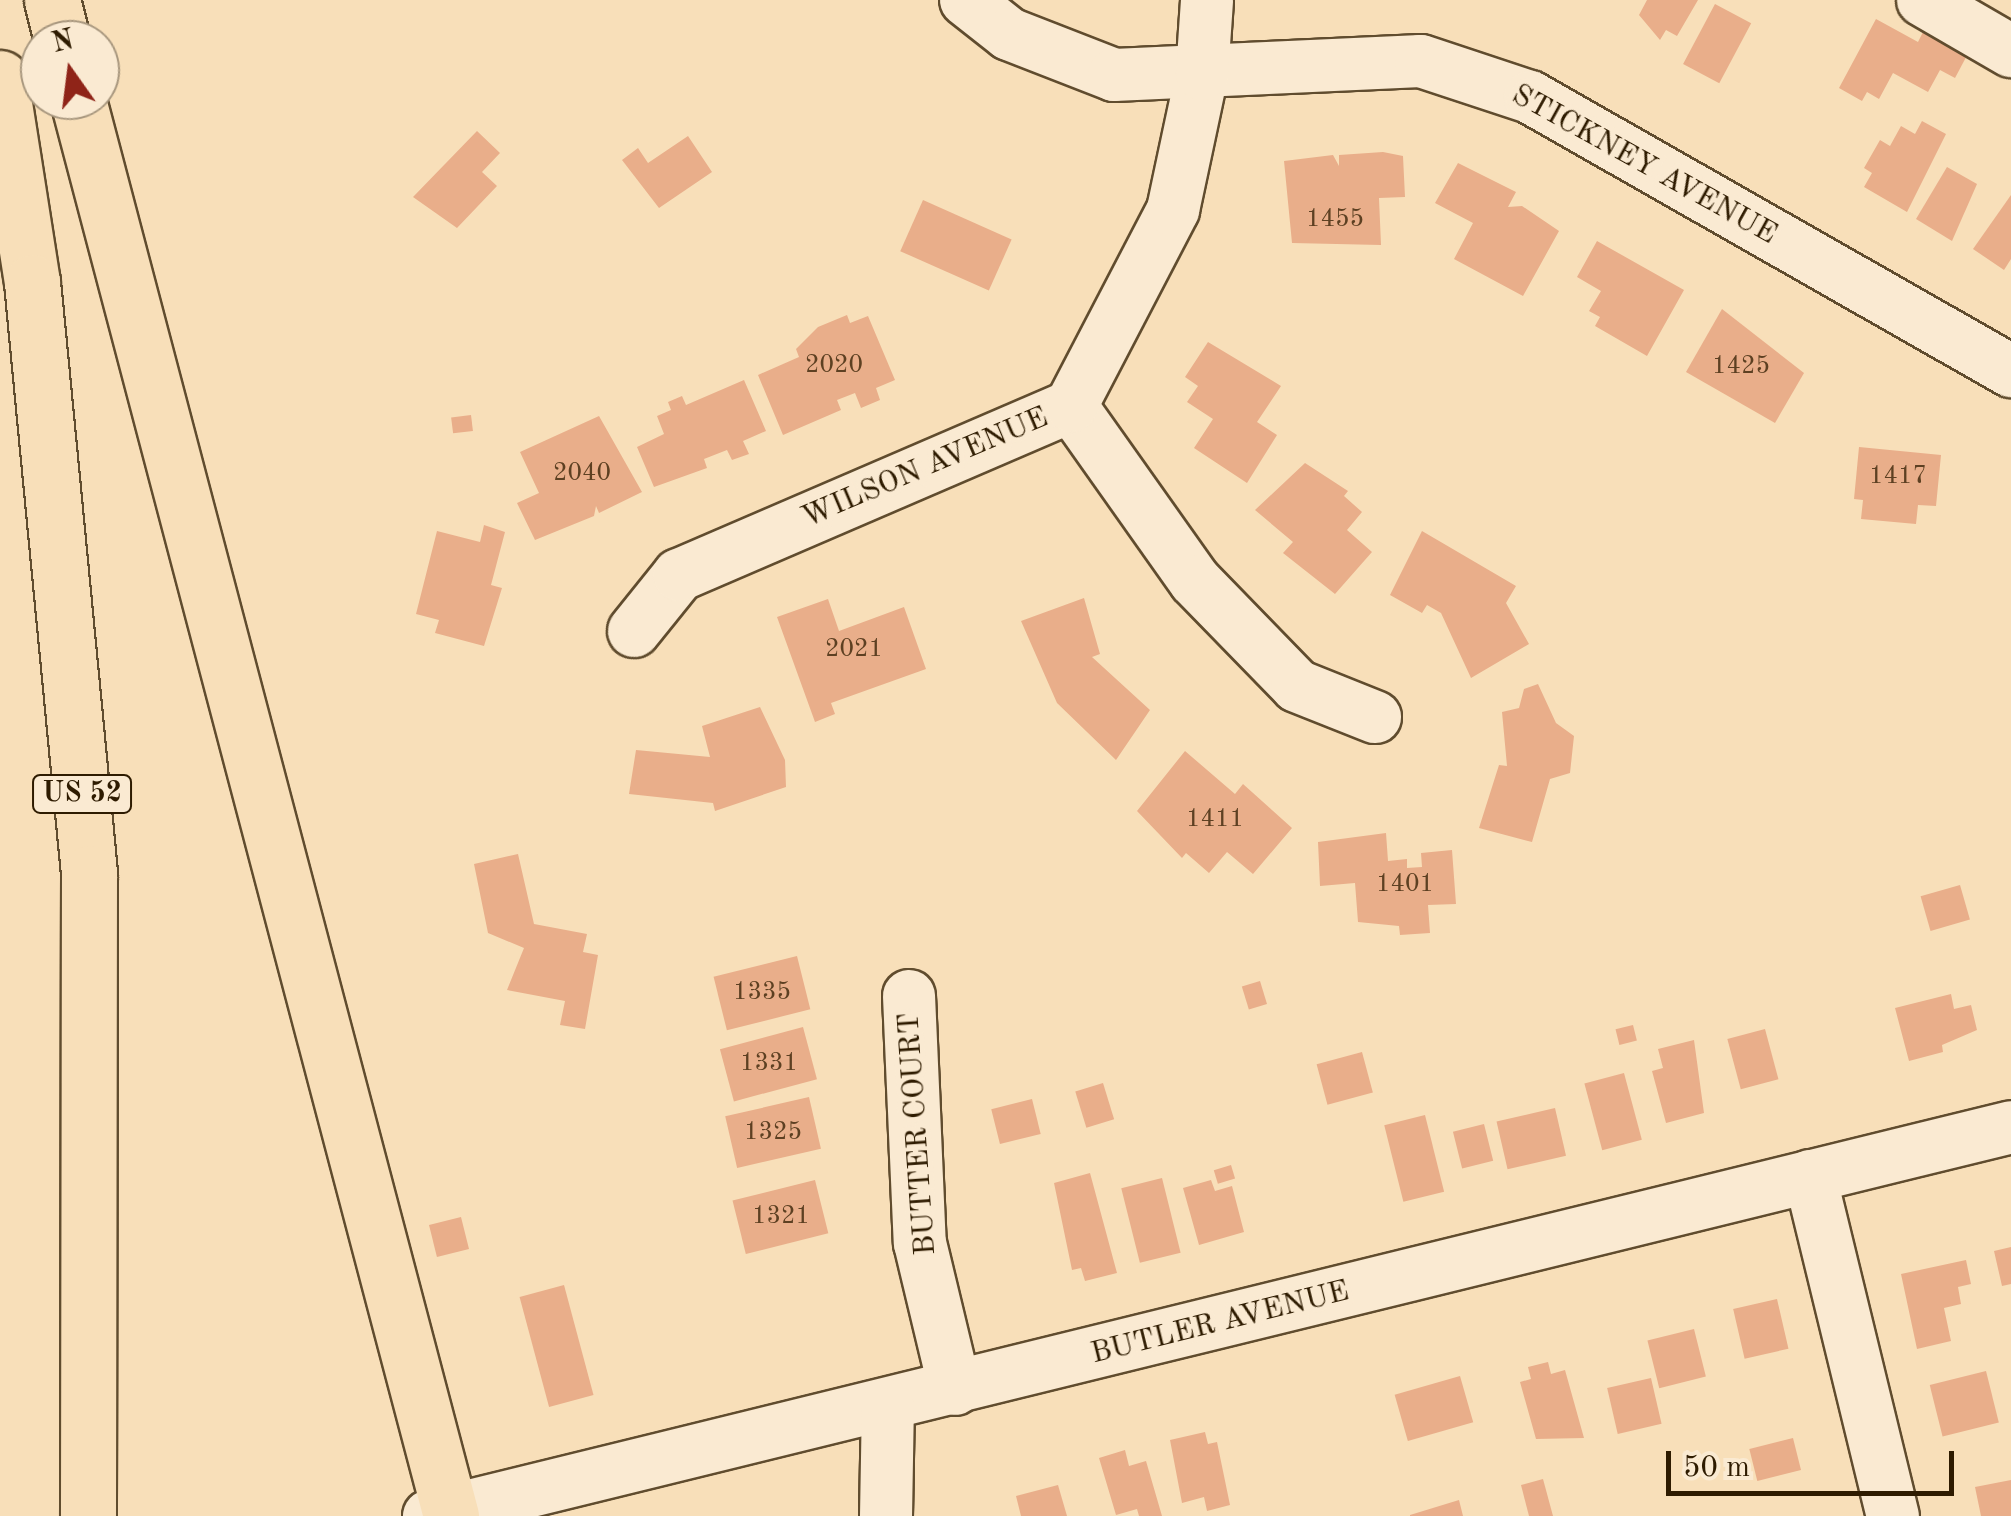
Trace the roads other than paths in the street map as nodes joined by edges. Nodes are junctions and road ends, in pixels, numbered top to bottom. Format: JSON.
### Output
{"nodes":[{"id":1,"x":966,"y":0,"type":"edge"},
{"id":2,"x":1207,"y":0,"type":"edge"},
{"id":3,"x":1923,"y":0,"type":"edge"},
{"id":4,"x":2011,"y":51,"type":"edge"},
{"id":5,"x":1202,"y":74,"type":"junction"},
{"id":6,"x":0,"y":78,"type":"edge"},
{"id":7,"x":83,"y":120,"type":"edge"},
{"id":8,"x":2011,"y":371,"type":"edge"},
{"id":9,"x":1071,"y":406,"type":"junction"},
{"id":10,"x":634,"y":631,"type":"dead end"},
{"id":11,"x":1375,"y":717,"type":"dead end"},
{"id":12,"x":910,"y":996,"type":"dead end"},
{"id":13,"x":2011,"y":1128,"type":"edge"},
{"id":14,"x":1810,"y":1176,"type":"junction"},
{"id":15,"x":955,"y":1389,"type":"junction"},
{"id":16,"x":888,"y":1406,"type":"junction"},
{"id":17,"x":443,"y":1514,"type":"edge"},
{"id":18,"x":88,"y":1516,"type":"edge"},
{"id":19,"x":886,"y":1516,"type":"edge"},
{"id":20,"x":1894,"y":1516,"type":"edge"}],
"edges":[{"from":1,"to":5,"type":"street","name":"STICKNEY AVENUE"},
{"from":2,"to":5,"type":"street","name":"WILSON AVENUE"},
{"from":3,"to":4,"type":"street"},
{"from":5,"to":8,"type":"street","name":"STICKNEY AVENUE"},
{"from":5,"to":9,"type":"street","name":"WILSON AVENUE"},
{"from":6,"to":18,"type":"highway","number":"US 52"},
{"from":7,"to":17,"type":"highway"},
{"from":9,"to":10,"type":"street","name":"WILSON AVENUE"},
{"from":9,"to":11,"type":"street"},
{"from":12,"to":15,"type":"street","name":"BUTTER COURT"},
{"from":13,"to":14,"type":"street","name":"BUTLER AVENUE"},
{"from":14,"to":15,"type":"street","name":"BUTLER AVENUE"},
{"from":14,"to":20,"type":"street"},
{"from":15,"to":16,"type":"street","name":"BUTLER AVENUE"},
{"from":16,"to":17,"type":"street","name":"BUTLER AVENUE"},
{"from":16,"to":19,"type":"street"}]}
